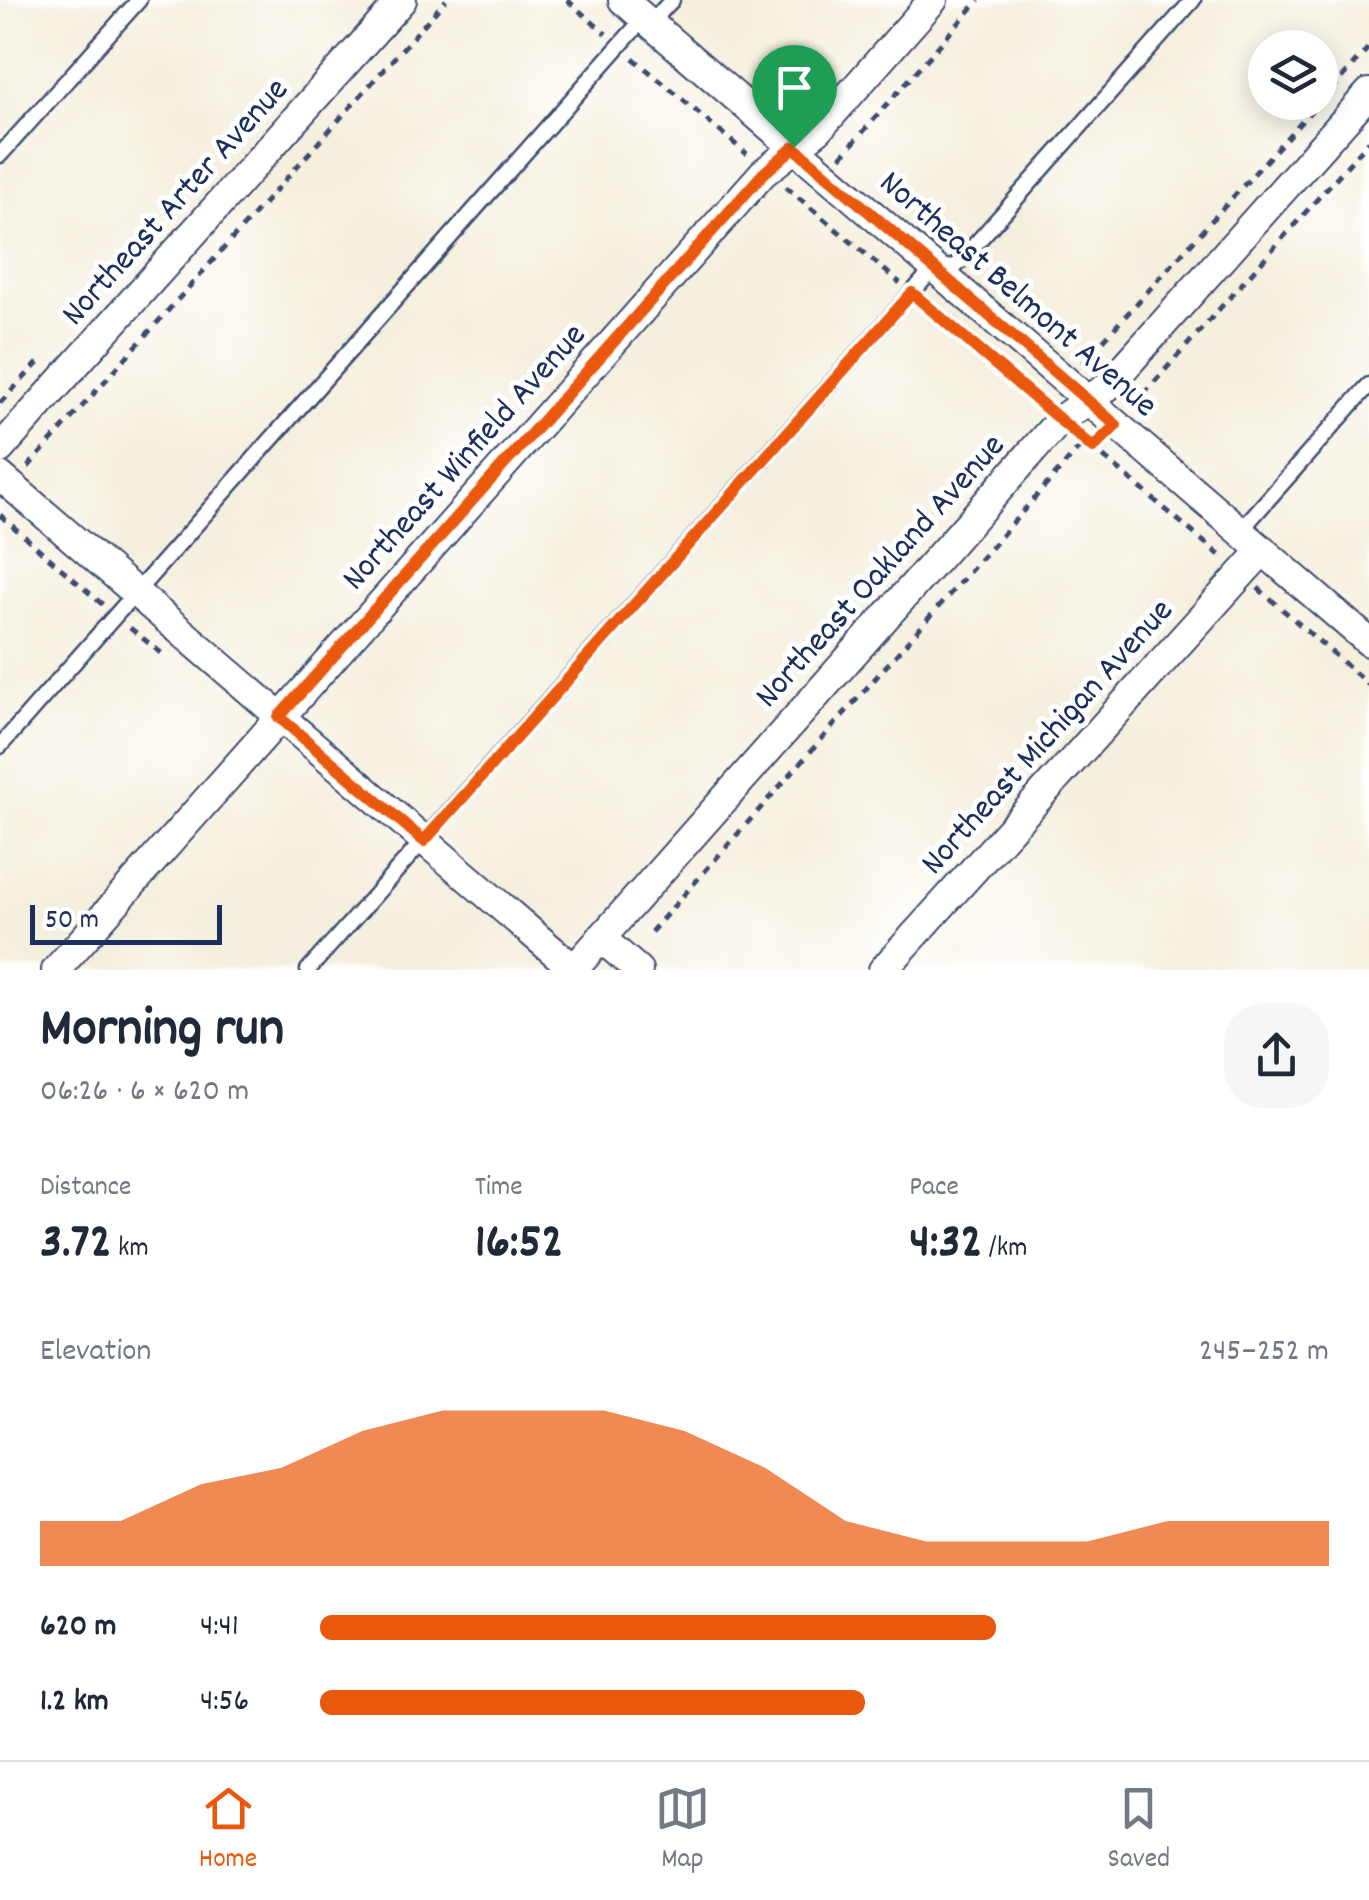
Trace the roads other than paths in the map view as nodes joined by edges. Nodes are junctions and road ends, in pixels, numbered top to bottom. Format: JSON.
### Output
{"nodes":[{"id":1,"x":139,"y":0,"type":"edge"},
{"id":2,"x":402,"y":0,"type":"edge"},
{"id":3,"x":672,"y":0,"type":"edge"},
{"id":4,"x":933,"y":0,"type":"edge"},
{"id":5,"x":1193,"y":0,"type":"edge"},
{"id":6,"x":633,"y":9,"type":"edge"},
{"id":7,"x":1369,"y":93,"type":"edge"},
{"id":8,"x":794,"y":147,"type":"junction"},
{"id":9,"x":0,"y":155,"type":"edge"},
{"id":10,"x":934,"y":268,"type":"junction"},
{"id":11,"x":1369,"y":385,"type":"edge"},
{"id":12,"x":1088,"y":400,"type":"junction"},
{"id":13,"x":0,"y":449,"type":"edge"},
{"id":14,"x":5,"y":481,"type":"edge"},
{"id":15,"x":1240,"y":531,"type":"junction"},
{"id":16,"x":1263,"y":550,"type":"junction"},
{"id":17,"x":136,"y":594,"type":"junction"},
{"id":18,"x":1369,"y":642,"type":"edge"},
{"id":19,"x":279,"y":717,"type":"junction"},
{"id":20,"x":0,"y":746,"type":"edge"},
{"id":21,"x":424,"y":841,"type":"junction"},
{"id":22,"x":601,"y":938,"type":"junction"},
{"id":23,"x":56,"y":970,"type":"edge"},
{"id":24,"x":308,"y":970,"type":"edge"},
{"id":25,"x":573,"y":970,"type":"edge"},
{"id":26,"x":638,"y":970,"type":"edge"},
{"id":27,"x":883,"y":970,"type":"edge"}],
"edges":[{"from":1,"to":9,"type":"lane"},
{"from":2,"to":13,"type":"street","name":"Northeast Arter Avenue"},
{"from":3,"to":6,"type":"lane"},
{"from":4,"to":8,"type":"street","name":"Northeast Winfield Avenue"},
{"from":5,"to":10,"type":"lane"},
{"from":6,"to":8,"type":"street","name":"Northeast Belmont Avenue"},
{"from":6,"to":17,"type":"lane"},
{"from":7,"to":12,"type":"street","name":"Northeast Oakland Avenue"},
{"from":8,"to":10,"type":"street","name":"Northeast Belmont Avenue"},
{"from":8,"to":19,"type":"street","name":"Northeast Winfield Avenue"},
{"from":10,"to":12,"type":"street","name":"Northeast Belmont Avenue"},
{"from":10,"to":21,"type":"lane"},
{"from":11,"to":15,"type":"lane"},
{"from":12,"to":15,"type":"street","name":"Northeast Belmont Avenue"},
{"from":12,"to":22,"type":"street","name":"Northeast Oakland Avenue"},
{"from":14,"to":17,"type":"street"},
{"from":15,"to":16,"type":"street","name":"Northeast Belmont Avenue"},
{"from":16,"to":18,"type":"street","name":"Northeast Belmont Avenue"},
{"from":16,"to":27,"type":"street","name":"Northeast Michigan Avenue"},
{"from":17,"to":19,"type":"street"},
{"from":17,"to":20,"type":"lane"},
{"from":19,"to":21,"type":"street"},
{"from":19,"to":23,"type":"street","name":"Northeast Winfield Avenue"},
{"from":21,"to":24,"type":"lane"},
{"from":21,"to":25,"type":"street"},
{"from":22,"to":25,"type":"street","name":"Northeast Oakland Avenue"},
{"from":22,"to":26,"type":"street"}]}
